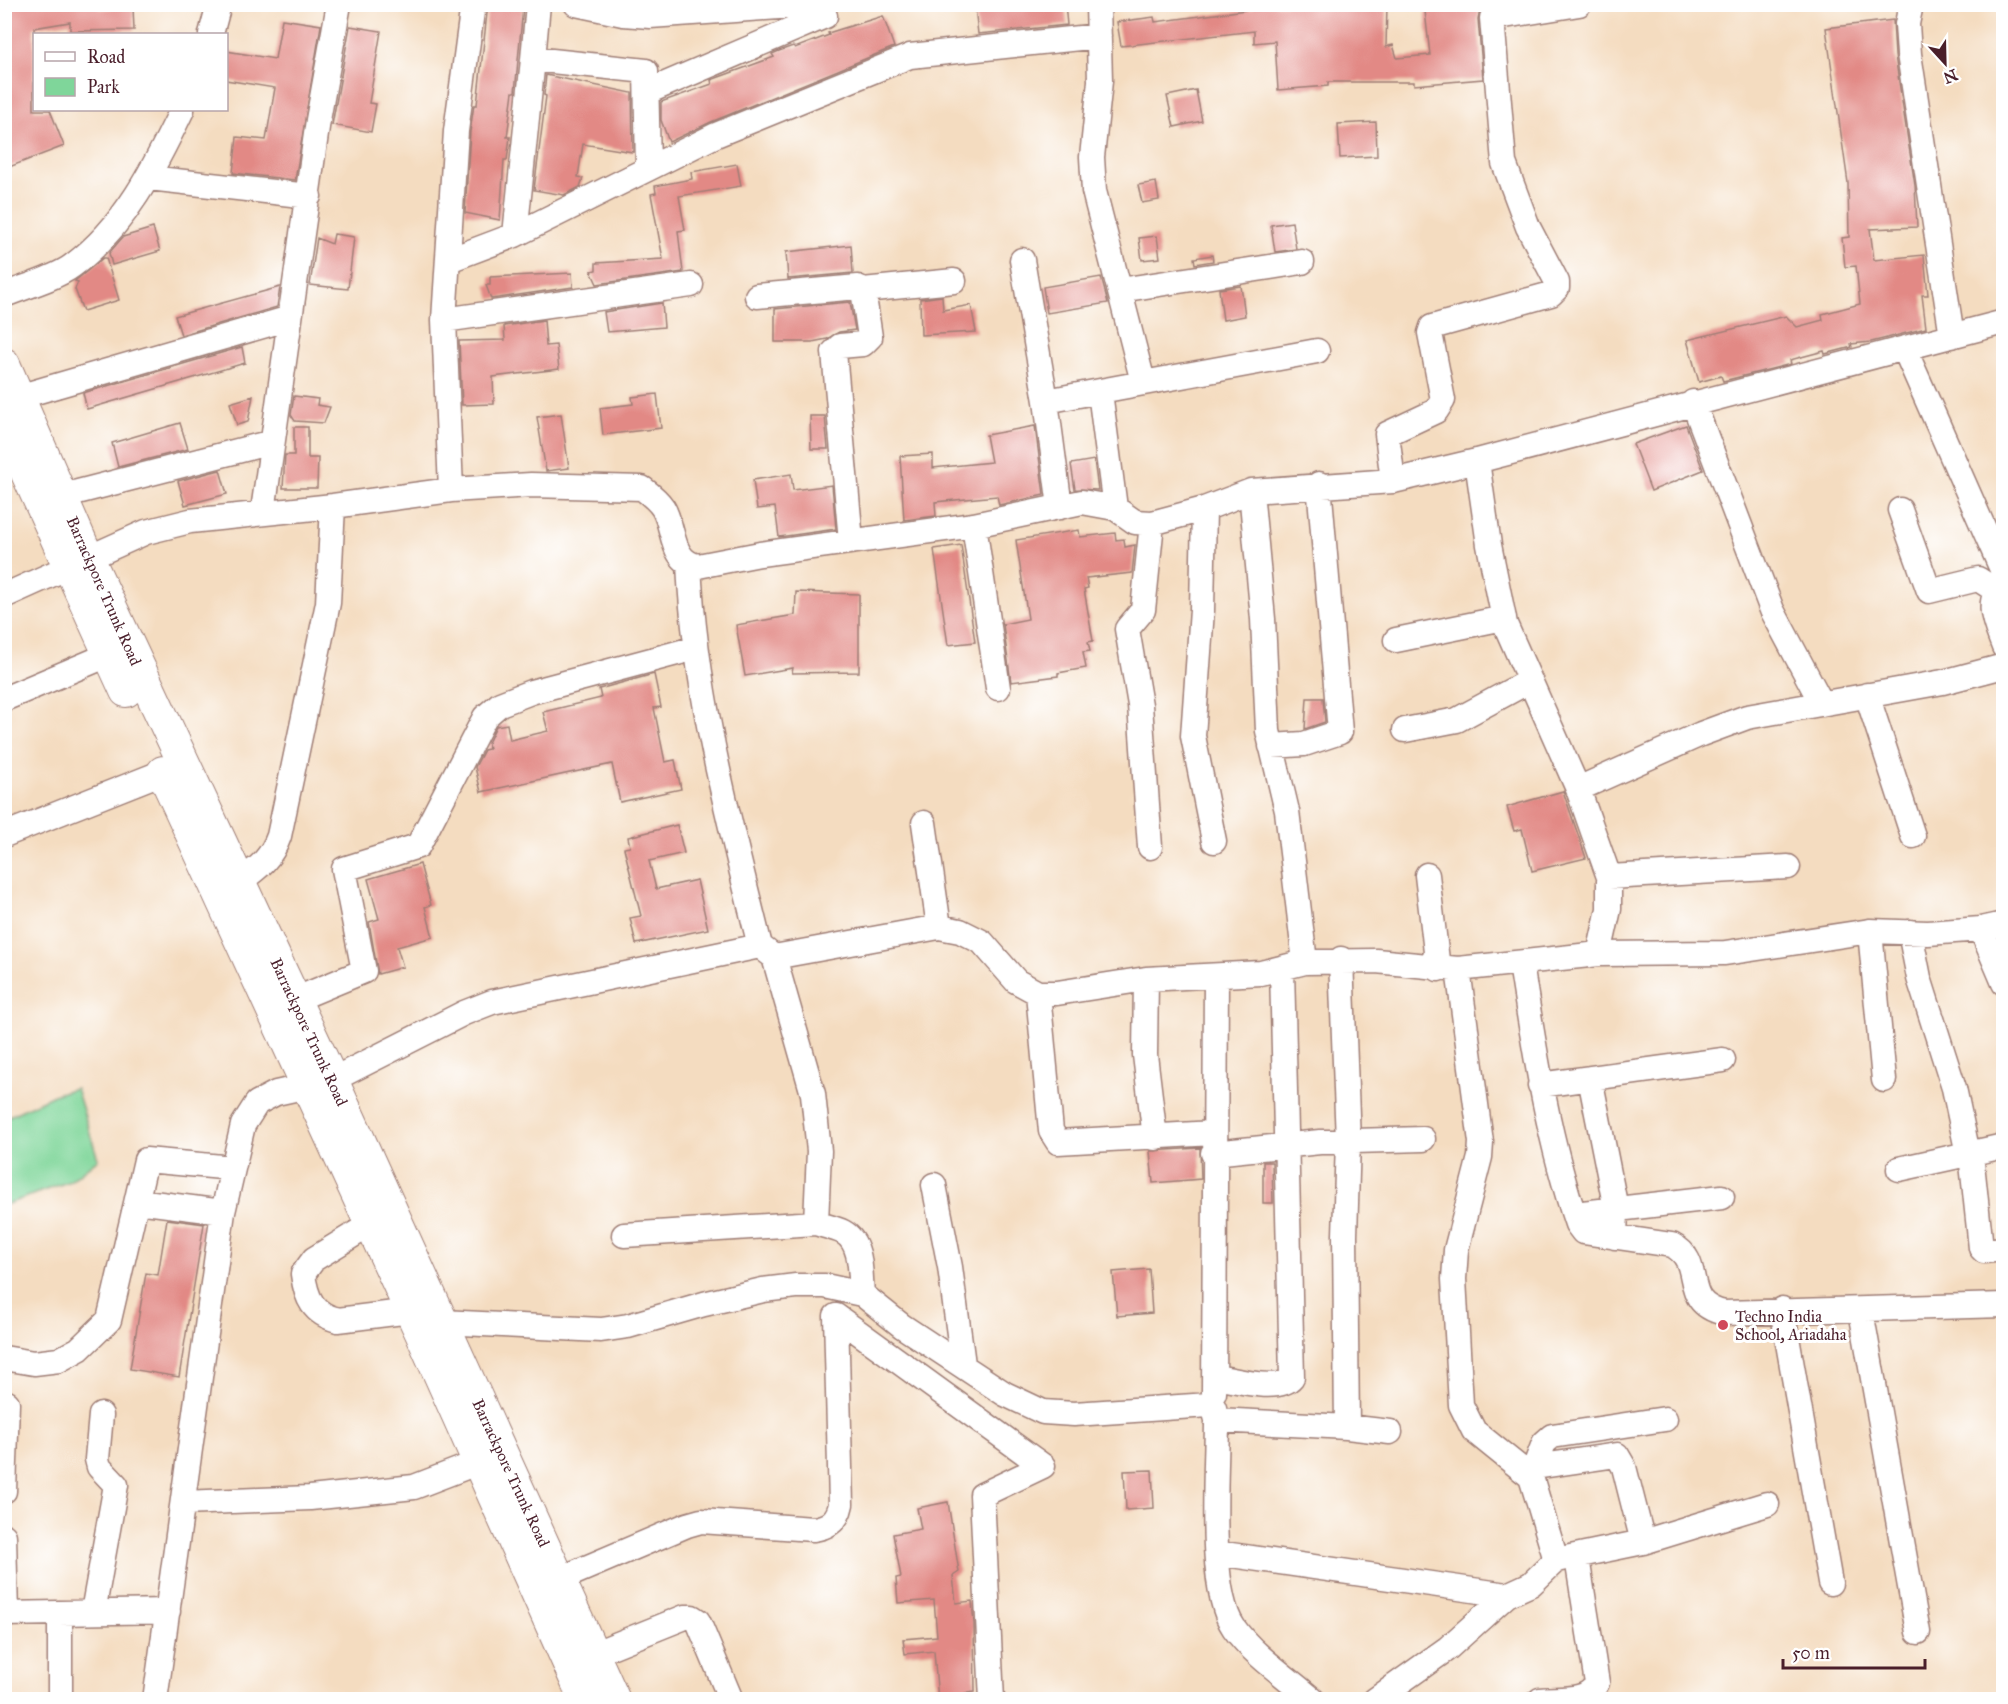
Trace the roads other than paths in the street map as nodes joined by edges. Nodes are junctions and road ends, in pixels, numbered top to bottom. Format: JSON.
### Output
{"nodes":[{"id":1,"x":219,"y":4,"type":"edge"},
{"id":2,"x":339,"y":4,"type":"edge"},
{"id":3,"x":473,"y":4,"type":"edge"},
{"id":4,"x":538,"y":4,"type":"edge"},
{"id":5,"x":576,"y":4,"type":"edge"},
{"id":6,"x":1098,"y":4,"type":"edge"},
{"id":7,"x":1579,"y":4,"type":"edge"},
{"id":8,"x":1911,"y":4,"type":"edge"},
{"id":9,"x":824,"y":10,"type":"edge"},
{"id":10,"x":1491,"y":11,"type":"edge"},
{"id":11,"x":211,"y":33,"type":"edge"},
{"id":12,"x":1099,"y":36,"type":"junction"},
{"id":13,"x":533,"y":59,"type":"junction"},
{"id":14,"x":647,"y":92,"type":"junction"},
{"id":15,"x":182,"y":111,"type":"edge"},
{"id":16,"x":648,"y":168,"type":"junction"},
{"id":17,"x":149,"y":178,"type":"junction"},
{"id":18,"x":309,"y":196,"type":"junction"},
{"id":19,"x":514,"y":235,"type":"junction"},
{"id":20,"x":449,"y":260,"type":"junction"},
{"id":21,"x":1022,"y":260,"type":"dead end"},
{"id":22,"x":1302,"y":262,"type":"dead end"},
{"id":23,"x":954,"y":281,"type":"dead end"},
{"id":24,"x":691,"y":285,"type":"dead end"},
{"id":25,"x":863,"y":290,"type":"junction"},
{"id":26,"x":1120,"y":290,"type":"junction"},
{"id":27,"x":4,"y":295,"type":"edge"},
{"id":28,"x":757,"y":296,"type":"dead end"},
{"id":29,"x":290,"y":318,"type":"junction"},
{"id":30,"x":444,"y":320,"type":"junction"},
{"id":31,"x":2004,"y":322,"type":"edge"},
{"id":32,"x":1952,"y":336,"type":"junction"},
{"id":33,"x":1905,"y":350,"type":"junction"},
{"id":34,"x":1317,"y":351,"type":"dead end"},
{"id":35,"x":4,"y":364,"type":"edge"},
{"id":36,"x":1143,"y":382,"type":"junction"},
{"id":37,"x":1100,"y":392,"type":"junction"},
{"id":38,"x":1046,"y":400,"type":"junction"},
{"id":39,"x":1693,"y":402,"type":"junction"},
{"id":40,"x":9,"y":421,"type":"edge"},
{"id":41,"x":272,"y":442,"type":"junction"},
{"id":42,"x":1477,"y":461,"type":"junction"},
{"id":43,"x":1393,"y":481,"type":"junction"},
{"id":44,"x":1319,"y":484,"type":"junction"},
{"id":45,"x":451,"y":490,"type":"junction"},
{"id":46,"x":1251,"y":491,"type":"junction"},
{"id":47,"x":62,"y":496,"type":"junction"},
{"id":48,"x":333,"y":506,"type":"junction"},
{"id":49,"x":1060,"y":507,"type":"junction"},
{"id":50,"x":1114,"y":508,"type":"junction"},
{"id":51,"x":1204,"y":509,"type":"junction"},
{"id":52,"x":1900,"y":510,"type":"dead end"},
{"id":53,"x":263,"y":511,"type":"junction"},
{"id":54,"x":1152,"y":523,"type":"junction"},
{"id":55,"x":974,"y":525,"type":"junction"},
{"id":56,"x":851,"y":541,"type":"junction"},
{"id":57,"x":78,"y":562,"type":"junction"},
{"id":58,"x":689,"y":564,"type":"junction"},
{"id":59,"x":2001,"y":582,"type":"edge"},
{"id":60,"x":4,"y":596,"type":"edge"},
{"id":61,"x":1504,"y":618,"type":"junction"},
{"id":62,"x":1396,"y":640,"type":"dead end"},
{"id":63,"x":2004,"y":647,"type":"edge"},
{"id":64,"x":696,"y":648,"type":"junction"},
{"id":65,"x":108,"y":655,"type":"junction"},
{"id":66,"x":2004,"y":666,"type":"edge"},
{"id":67,"x":1529,"y":681,"type":"junction"},
{"id":68,"x":998,"y":688,"type":"dead end"},
{"id":69,"x":1866,"y":695,"type":"junction"},
{"id":70,"x":4,"y":699,"type":"edge"},
{"id":71,"x":1822,"y":704,"type":"junction"},
{"id":72,"x":1405,"y":730,"type":"dead end"},
{"id":73,"x":1271,"y":746,"type":"junction"},
{"id":74,"x":163,"y":772,"type":"junction"},
{"id":75,"x":1578,"y":789,"type":"junction"},
{"id":76,"x":924,"y":823,"type":"dead end"},
{"id":77,"x":4,"y":835,"type":"edge"},
{"id":78,"x":1913,"y":836,"type":"dead end"},
{"id":79,"x":1214,"y":840,"type":"dead end"},
{"id":80,"x":1150,"y":847,"type":"dead end"},
{"id":81,"x":1788,"y":867,"type":"dead end"},
{"id":82,"x":1427,"y":875,"type":"dead end"},
{"id":83,"x":1610,"y":877,"type":"junction"},
{"id":84,"x":239,"y":882,"type":"junction"},
{"id":85,"x":1992,"y":926,"type":"edge"},
{"id":86,"x":939,"y":927,"type":"junction"},
{"id":87,"x":1870,"y":931,"type":"junction"},
{"id":88,"x":1910,"y":932,"type":"junction"},
{"id":89,"x":767,"y":951,"type":"junction"},
{"id":90,"x":1599,"y":954,"type":"junction"},
{"id":91,"x":1341,"y":959,"type":"junction"},
{"id":92,"x":1305,"y":962,"type":"junction"},
{"id":93,"x":1521,"y":964,"type":"junction"},
{"id":94,"x":1282,"y":969,"type":"junction"},
{"id":95,"x":1448,"y":969,"type":"junction"},
{"id":96,"x":1216,"y":976,"type":"junction"},
{"id":97,"x":1146,"y":979,"type":"junction"},
{"id":98,"x":2004,"y":983,"type":"edge"},
{"id":99,"x":1038,"y":993,"type":"junction"},
{"id":100,"x":294,"y":1000,"type":"junction"},
{"id":101,"x":1723,"y":1060,"type":"dead end"},
{"id":102,"x":1590,"y":1078,"type":"junction"},
{"id":103,"x":1884,"y":1080,"type":"dead end"},
{"id":104,"x":320,"y":1083,"type":"junction"},
{"id":105,"x":1540,"y":1085,"type":"junction"},
{"id":106,"x":1155,"y":1138,"type":"junction"},
{"id":107,"x":1423,"y":1139,"type":"dead end"},
{"id":108,"x":1348,"y":1141,"type":"junction"},
{"id":109,"x":1213,"y":1143,"type":"junction"},
{"id":110,"x":1288,"y":1145,"type":"junction"},
{"id":111,"x":2004,"y":1146,"type":"edge"},
{"id":112,"x":1969,"y":1154,"type":"junction"},
{"id":113,"x":233,"y":1168,"type":"junction"},
{"id":114,"x":1899,"y":1170,"type":"dead end"},
{"id":115,"x":933,"y":1185,"type":"dead end"},
{"id":116,"x":1722,"y":1197,"type":"dead end"},
{"id":117,"x":137,"y":1201,"type":"junction"},
{"id":118,"x":1617,"y":1209,"type":"junction"},
{"id":119,"x":223,"y":1212,"type":"junction"},
{"id":120,"x":1574,"y":1214,"type":"junction"},
{"id":121,"x":816,"y":1223,"type":"junction"},
{"id":122,"x":371,"y":1224,"type":"junction"},
{"id":123,"x":624,"y":1235,"type":"dead end"},
{"id":124,"x":1615,"y":1237,"type":"junction"},
{"id":125,"x":2004,"y":1250,"type":"edge"},
{"id":126,"x":862,"y":1294,"type":"junction"},
{"id":127,"x":2004,"y":1305,"type":"edge"},
{"id":128,"x":1782,"y":1310,"type":"junction"},
{"id":129,"x":411,"y":1311,"type":"junction"},
{"id":130,"x":1861,"y":1311,"type":"junction"},
{"id":131,"x":442,"y":1322,"type":"junction"},
{"id":132,"x":4,"y":1358,"type":"edge"},
{"id":133,"x":963,"y":1364,"type":"junction"},
{"id":134,"x":1216,"y":1377,"type":"junction"},
{"id":135,"x":7,"y":1403,"type":"dead end"},
{"id":136,"x":1215,"y":1413,"type":"junction"},
{"id":137,"x":101,"y":1415,"type":"dead end"},
{"id":138,"x":1665,"y":1419,"type":"dead end"},
{"id":139,"x":1347,"y":1427,"type":"junction"},
{"id":140,"x":1390,"y":1432,"type":"dead end"},
{"id":141,"x":479,"y":1462,"type":"junction"},
{"id":142,"x":1533,"y":1472,"type":"junction"},
{"id":143,"x":4,"y":1491,"type":"edge"},
{"id":144,"x":183,"y":1503,"type":"junction"},
{"id":145,"x":1767,"y":1504,"type":"dead end"},
{"id":146,"x":4,"y":1536,"type":"edge"},
{"id":147,"x":1642,"y":1542,"type":"junction"},
{"id":148,"x":1217,"y":1553,"type":"junction"},
{"id":149,"x":1567,"y":1559,"type":"junction"},
{"id":150,"x":560,"y":1580,"type":"junction"},
{"id":151,"x":1830,"y":1583,"type":"dead end"},
{"id":152,"x":1507,"y":1595,"type":"junction"},
{"id":153,"x":168,"y":1611,"type":"junction"},
{"id":154,"x":60,"y":1612,"type":"junction"},
{"id":155,"x":93,"y":1612,"type":"junction"},
{"id":156,"x":5,"y":1614,"type":"edge"},
{"id":157,"x":1918,"y":1632,"type":"dead end"},
{"id":158,"x":592,"y":1654,"type":"junction"},
{"id":159,"x":60,"y":1700,"type":"edge"},
{"id":160,"x":155,"y":1700,"type":"edge"},
{"id":161,"x":585,"y":1700,"type":"edge"},
{"id":162,"x":614,"y":1700,"type":"edge"},
{"id":163,"x":731,"y":1700,"type":"edge"},
{"id":164,"x":992,"y":1700,"type":"edge"},
{"id":165,"x":1313,"y":1700,"type":"edge"},
{"id":166,"x":1375,"y":1700,"type":"edge"},
{"id":167,"x":1540,"y":1700,"type":"edge"}],
"edges":[{"from":1,"to":11,"type":"street"},
{"from":2,"to":18,"type":"street"},
{"from":3,"to":20,"type":"street"},
{"from":4,"to":13,"type":"street"},
{"from":5,"to":9,"type":"street"},
{"from":6,"to":12,"type":"street"},
{"from":7,"to":10,"type":"street"},
{"from":8,"to":32,"type":"street"},
{"from":9,"to":14,"type":"street"},
{"from":10,"to":43,"type":"street"},
{"from":12,"to":16,"type":"street"},
{"from":12,"to":26,"type":"street"},
{"from":13,"to":14,"type":"street"},
{"from":13,"to":19,"type":"street"},
{"from":14,"to":16,"type":"street"},
{"from":15,"to":17,"type":"street"},
{"from":16,"to":19,"type":"street"},
{"from":17,"to":18,"type":"street"},
{"from":17,"to":27,"type":"street"},
{"from":18,"to":29,"type":"street"},
{"from":19,"to":20,"type":"street"},
{"from":20,"to":30,"type":"street"},
{"from":21,"to":38,"type":"street"},
{"from":22,"to":26,"type":"street"},
{"from":23,"to":25,"type":"street"},
{"from":24,"to":30,"type":"street"},
{"from":25,"to":28,"type":"street"},
{"from":25,"to":56,"type":"street"},
{"from":26,"to":36,"type":"street"},
{"from":29,"to":40,"type":"street"},
{"from":29,"to":41,"type":"street"},
{"from":30,"to":45,"type":"street"},
{"from":31,"to":32,"type":"street"},
{"from":32,"to":33,"type":"street"},
{"from":33,"to":39,"type":"street"},
{"from":33,"to":59,"type":"street"},
{"from":34,"to":36,"type":"street"},
{"from":35,"to":40,"type":"main road","name":"Barrackpore Trunk Road"},
{"from":36,"to":37,"type":"street"},
{"from":37,"to":38,"type":"street"},
{"from":37,"to":50,"type":"street"},
{"from":38,"to":49,"type":"street"},
{"from":39,"to":42,"type":"street"},
{"from":39,"to":71,"type":"street"},
{"from":40,"to":47,"type":"main road","name":"Barrackpore Trunk Road"},
{"from":40,"to":57,"type":"main road","name":"Barrackpore Trunk Road"},
{"from":41,"to":47,"type":"street"},
{"from":41,"to":53,"type":"street"},
{"from":42,"to":43,"type":"street"},
{"from":42,"to":61,"type":"street"},
{"from":43,"to":44,"type":"street"},
{"from":44,"to":46,"type":"street"},
{"from":44,"to":73,"type":"street"},
{"from":45,"to":48,"type":"street"},
{"from":45,"to":58,"type":"street"},
{"from":46,"to":51,"type":"street"},
{"from":46,"to":73,"type":"street"},
{"from":47,"to":57,"type":"main road","name":"Barrackpore Trunk Road"},
{"from":48,"to":53,"type":"street"},
{"from":48,"to":84,"type":"street"},
{"from":49,"to":50,"type":"street"},
{"from":49,"to":55,"type":"street"},
{"from":50,"to":54,"type":"street"},
{"from":51,"to":54,"type":"street"},
{"from":51,"to":79,"type":"street"},
{"from":52,"to":59,"type":"street"},
{"from":53,"to":57,"type":"street"},
{"from":54,"to":80,"type":"street"},
{"from":55,"to":56,"type":"street"},
{"from":55,"to":68,"type":"street"},
{"from":56,"to":58,"type":"street"},
{"from":57,"to":60,"type":"street"},
{"from":57,"to":65,"type":"main road","name":"Barrackpore Trunk Road"},
{"from":57,"to":84,"type":"main road","name":"Barrackpore Trunk Road"},
{"from":58,"to":64,"type":"street"},
{"from":59,"to":63,"type":"street"},
{"from":61,"to":62,"type":"street"},
{"from":61,"to":67,"type":"street"},
{"from":64,"to":89,"type":"street"},
{"from":64,"to":100,"type":"street"},
{"from":65,"to":70,"type":"street"},
{"from":65,"to":74,"type":"main road","name":"Barrackpore Trunk Road"},
{"from":66,"to":69,"type":"street"},
{"from":67,"to":72,"type":"street"},
{"from":67,"to":75,"type":"street"},
{"from":69,"to":71,"type":"street"},
{"from":69,"to":78,"type":"street"},
{"from":71,"to":75,"type":"street"},
{"from":73,"to":92,"type":"street"},
{"from":74,"to":77,"type":"street"},
{"from":74,"to":104,"type":"main road","name":"Barrackpore Trunk Road"},
{"from":75,"to":83,"type":"street"},
{"from":76,"to":86,"type":"street"},
{"from":81,"to":83,"type":"street"},
{"from":82,"to":95,"type":"street"},
{"from":83,"to":90,"type":"street"},
{"from":84,"to":100,"type":"main road","name":"Barrackpore Trunk Road"},
{"from":85,"to":88,"type":"street"},
{"from":85,"to":98,"type":"street"},
{"from":86,"to":89,"type":"street"},
{"from":86,"to":99,"type":"street"},
{"from":87,"to":88,"type":"street"},
{"from":87,"to":90,"type":"street"},
{"from":87,"to":103,"type":"street"},
{"from":88,"to":112,"type":"street"},
{"from":89,"to":104,"type":"street"},
{"from":89,"to":121,"type":"street"},
{"from":90,"to":93,"type":"street"},
{"from":91,"to":92,"type":"street"},
{"from":91,"to":95,"type":"street"},
{"from":91,"to":108,"type":"street"},
{"from":92,"to":94,"type":"street"},
{"from":93,"to":95,"type":"street"},
{"from":93,"to":105,"type":"street"},
{"from":94,"to":96,"type":"street"},
{"from":94,"to":110,"type":"street"},
{"from":95,"to":142,"type":"street"},
{"from":96,"to":97,"type":"street"},
{"from":96,"to":109,"type":"street"},
{"from":97,"to":99,"type":"street"},
{"from":97,"to":106,"type":"street"},
{"from":99,"to":106,"type":"street"},
{"from":100,"to":104,"type":"main road","name":"Barrackpore Trunk Road"},
{"from":101,"to":102,"type":"street"},
{"from":102,"to":105,"type":"street"},
{"from":102,"to":118,"type":"street"},
{"from":104,"to":113,"type":"street"},
{"from":104,"to":122,"type":"main road","name":"Barrackpore Trunk Road"},
{"from":104,"to":131,"type":"main road","name":"Barrackpore Trunk Road"},
{"from":105,"to":120,"type":"street"},
{"from":106,"to":109,"type":"street"},
{"from":107,"to":108,"type":"street"},
{"from":108,"to":110,"type":"street"},
{"from":108,"to":139,"type":"street"},
{"from":109,"to":110,"type":"street"},
{"from":109,"to":134,"type":"street"},
{"from":110,"to":134,"type":"street"},
{"from":111,"to":112,"type":"street"},
{"from":112,"to":114,"type":"street"},
{"from":112,"to":125,"type":"street"},
{"from":113,"to":117,"type":"street"},
{"from":113,"to":119,"type":"street"},
{"from":115,"to":133,"type":"street"},
{"from":116,"to":118,"type":"street"},
{"from":117,"to":119,"type":"street"},
{"from":117,"to":132,"type":"street"},
{"from":118,"to":120,"type":"street"},
{"from":118,"to":124,"type":"street"},
{"from":119,"to":144,"type":"street"},
{"from":120,"to":124,"type":"street"},
{"from":121,"to":123,"type":"street"},
{"from":121,"to":126,"type":"street"},
{"from":122,"to":129,"type":"main road","name":"Barrackpore Trunk Road"},
{"from":122,"to":129,"type":"street"},
{"from":124,"to":128,"type":"street"},
{"from":126,"to":131,"type":"street"},
{"from":126,"to":133,"type":"street"},
{"from":127,"to":130,"type":"street"},
{"from":128,"to":130,"type":"street"},
{"from":128,"to":151,"type":"street"},
{"from":129,"to":141,"type":"main road","name":"Barrackpore Trunk Road"},
{"from":130,"to":157,"type":"street"},
{"from":131,"to":150,"type":"main road","name":"Barrackpore Trunk Road"},
{"from":133,"to":136,"type":"street"},
{"from":134,"to":136,"type":"street"},
{"from":135,"to":143,"type":"street"},
{"from":136,"to":139,"type":"street"},
{"from":136,"to":148,"type":"street"},
{"from":137,"to":155,"type":"street"},
{"from":138,"to":142,"type":"street"},
{"from":139,"to":140,"type":"street"},
{"from":141,"to":144,"type":"street"},
{"from":141,"to":161,"type":"main road","name":"Barrackpore Trunk Road"},
{"from":142,"to":147,"type":"street"},
{"from":142,"to":149,"type":"street"},
{"from":144,"to":153,"type":"street"},
{"from":145,"to":147,"type":"street"},
{"from":146,"to":156,"type":"street"},
{"from":147,"to":149,"type":"street"},
{"from":148,"to":152,"type":"street"},
{"from":148,"to":165,"type":"street"},
{"from":149,"to":152,"type":"street"},
{"from":149,"to":167,"type":"street"},
{"from":150,"to":158,"type":"main road","name":"Barrackpore Trunk Road"},
{"from":150,"to":164,"type":"street"},
{"from":152,"to":166,"type":"street"},
{"from":153,"to":155,"type":"street"},
{"from":153,"to":160,"type":"street"},
{"from":154,"to":155,"type":"street"},
{"from":154,"to":156,"type":"street"},
{"from":154,"to":159,"type":"street"},
{"from":158,"to":162,"type":"main road","name":"Barrackpore Trunk Road"},
{"from":158,"to":163,"type":"street"}]}
